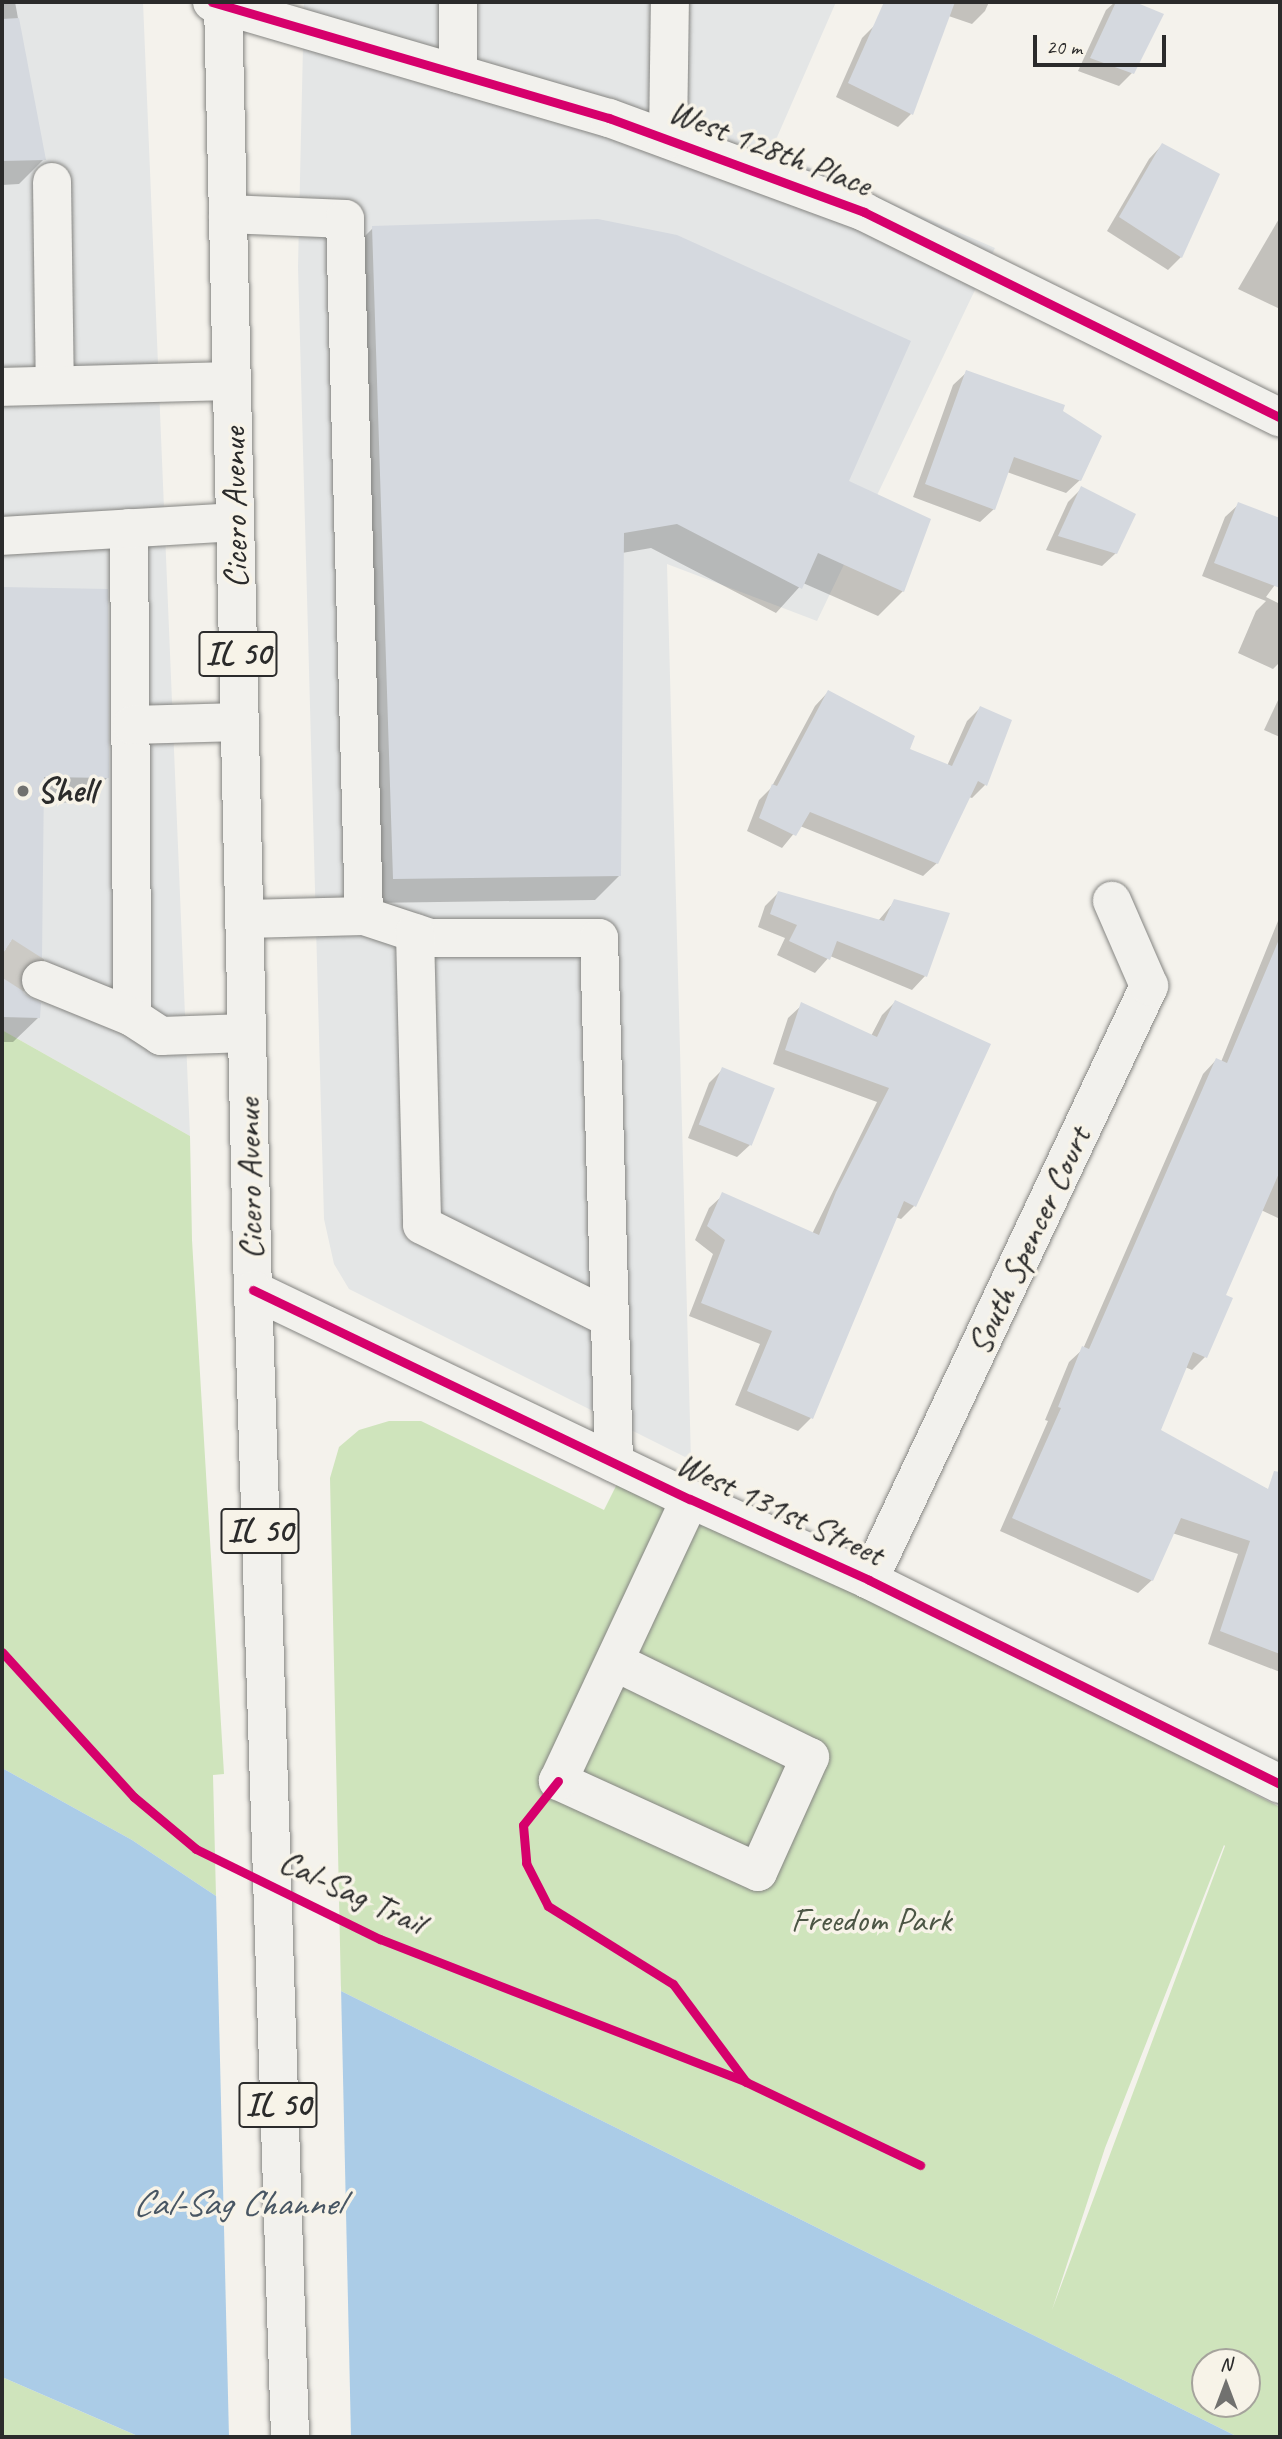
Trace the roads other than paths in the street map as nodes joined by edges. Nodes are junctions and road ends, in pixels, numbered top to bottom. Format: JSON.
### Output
{"nodes":[{"id":1,"x":458,"y":2,"type":"edge"},
{"id":2,"x":670,"y":2,"type":"edge"},
{"id":3,"x":220,"y":3,"type":"edge"},
{"id":4,"x":458,"y":74,"type":"junction"},
{"id":5,"x":668,"y":139,"type":"junction"},
{"id":6,"x":52,"y":182,"type":"dead end"},
{"id":7,"x":228,"y":215,"type":"junction"},
{"id":8,"x":232,"y":381,"type":"junction"},
{"id":9,"x":55,"y":385,"type":"junction"},
{"id":10,"x":2,"y":387,"type":"edge"},
{"id":11,"x":1280,"y":418,"type":"edge"},
{"id":12,"x":235,"y":522,"type":"junction"},
{"id":13,"x":129,"y":528,"type":"junction"},
{"id":14,"x":2,"y":536,"type":"edge"},
{"id":15,"x":240,"y":722,"type":"junction"},
{"id":16,"x":132,"y":725,"type":"junction"},
{"id":17,"x":1112,"y":901,"type":"dead end"},
{"id":18,"x":365,"y":916,"type":"junction"},
{"id":19,"x":245,"y":919,"type":"junction"},
{"id":20,"x":415,"y":933,"type":"junction"},
{"id":21,"x":41,"y":980,"type":"tunnel mouth"},
{"id":22,"x":132,"y":1017,"type":"junction"},
{"id":23,"x":247,"y":1033,"type":"junction"},
{"id":24,"x":253,"y":1290,"type":"junction"},
{"id":25,"x":609,"y":1318,"type":"junction"},
{"id":26,"x":614,"y":1463,"type":"junction"},
{"id":27,"x":690,"y":1499,"type":"junction"},
{"id":28,"x":869,"y":1580,"type":"junction"},
{"id":29,"x":615,"y":1662,"type":"junction"},
{"id":30,"x":1280,"y":1784,"type":"edge"},
{"id":31,"x":290,"y":2437,"type":"edge"}],
"edges":[{"from":1,"to":4,"type":"street"},
{"from":2,"to":5,"type":"street"},
{"from":3,"to":4,"type":"street","name":"West 128th Place"},
{"from":3,"to":7,"type":"street","name":"Cicero Avenue","number":"IL 50"},
{"from":4,"to":5,"type":"street","name":"West 128th Place"},
{"from":5,"to":11,"type":"street","name":"West 128th Place"},
{"from":6,"to":9,"type":"street"},
{"from":7,"to":8,"type":"street","name":"Cicero Avenue","number":"IL 50"},
{"from":7,"to":18,"type":"street"},
{"from":8,"to":9,"type":"street"},
{"from":8,"to":12,"type":"street","name":"Cicero Avenue","number":"IL 50"},
{"from":9,"to":10,"type":"street"},
{"from":12,"to":13,"type":"street"},
{"from":12,"to":15,"type":"street","name":"Cicero Avenue","number":"IL 50"},
{"from":13,"to":14,"type":"street"},
{"from":13,"to":16,"type":"street"},
{"from":15,"to":16,"type":"street"},
{"from":15,"to":19,"type":"street","name":"Cicero Avenue","number":"IL 50"},
{"from":16,"to":22,"type":"street"},
{"from":17,"to":28,"type":"street","name":"South Spencer Court"},
{"from":18,"to":19,"type":"street"},
{"from":18,"to":20,"type":"street"},
{"from":19,"to":23,"type":"street","name":"Cicero Avenue","number":"IL 50"},
{"from":20,"to":25,"type":"street"},
{"from":20,"to":25,"type":"street"},
{"from":21,"to":22,"type":"street"},
{"from":22,"to":23,"type":"street"},
{"from":23,"to":24,"type":"street","name":"Cicero Avenue","number":"IL 50"},
{"from":24,"to":26,"type":"street","name":"West 131st Street"},
{"from":24,"to":31,"type":"street","name":"Cicero Avenue","number":"IL 50"},
{"from":25,"to":26,"type":"street"},
{"from":26,"to":27,"type":"street","name":"West 131st Street"},
{"from":27,"to":28,"type":"street","name":"West 131st Street"},
{"from":27,"to":29,"type":"street"},
{"from":28,"to":30,"type":"street","name":"West 131st Street"},
{"from":29,"to":29,"type":"street"}]}
